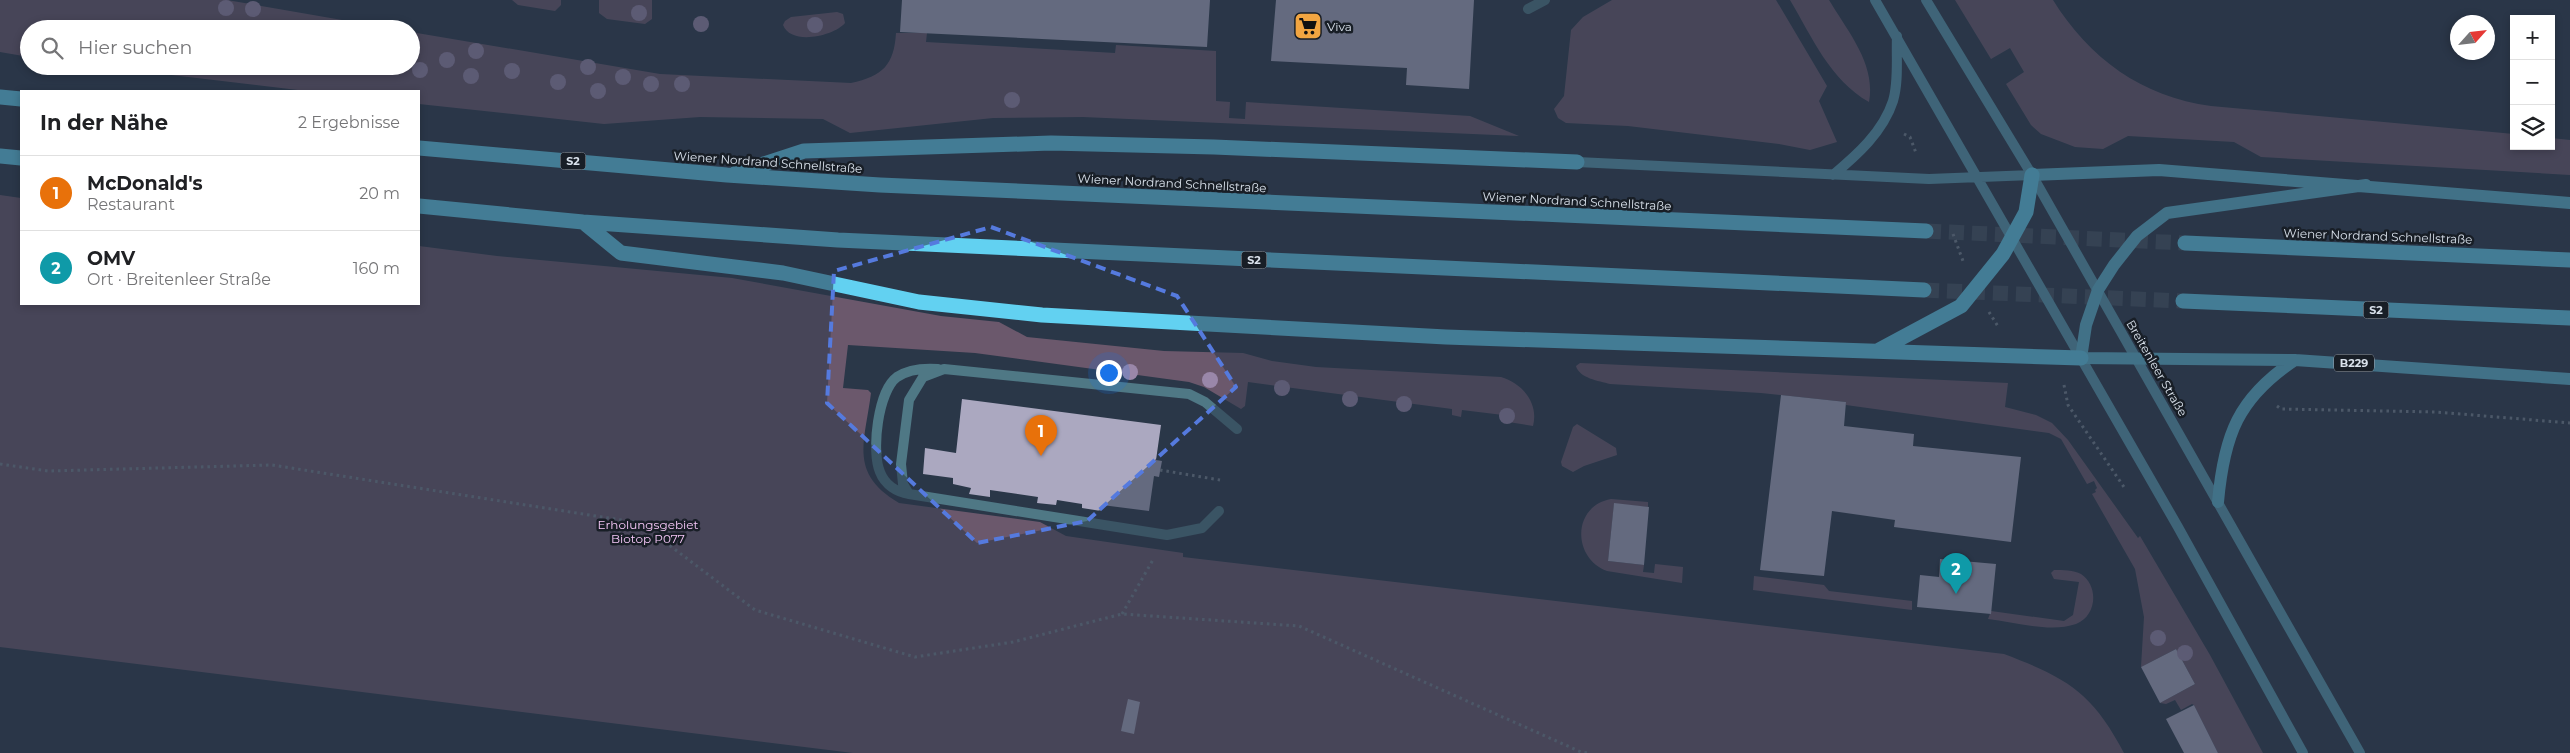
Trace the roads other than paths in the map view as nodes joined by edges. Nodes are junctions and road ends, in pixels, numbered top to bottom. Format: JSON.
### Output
{"nodes":[{"id":1,"x":1545,"y":0,"type":"edge"},
{"id":2,"x":1875,"y":0,"type":"edge"},
{"id":3,"x":1926,"y":0,"type":"edge"},
{"id":4,"x":1528,"y":9,"type":"dead end"},
{"id":5,"x":1897,"y":35,"type":"junction"},
{"id":6,"x":0,"y":97,"type":"edge"},
{"id":7,"x":20,"y":99,"type":"edge"},
{"id":8,"x":420,"y":148,"type":"edge"},
{"id":9,"x":0,"y":156,"type":"edge"},
{"id":10,"x":20,"y":158,"type":"edge"},
{"id":11,"x":1577,"y":162,"type":"joint"},
{"id":12,"x":727,"y":175,"type":"junction"},
{"id":13,"x":1833,"y":175,"type":"junction"},
{"id":14,"x":2032,"y":175,"type":"junction"},
{"id":15,"x":1978,"y":177,"type":"junction"},
{"id":16,"x":2366,"y":185,"type":"junction"},
{"id":17,"x":2570,"y":203,"type":"edge"},
{"id":18,"x":420,"y":206,"type":"edge"},
{"id":19,"x":583,"y":222,"type":"junction"},
{"id":20,"x":1926,"y":231,"type":"tunnel mouth"},
{"id":21,"x":2013,"y":236,"type":"junction"},
{"id":22,"x":2185,"y":243,"type":"tunnel mouth"},
{"id":23,"x":2570,"y":260,"type":"edge"},
{"id":24,"x":1924,"y":290,"type":"tunnel mouth"},
{"id":25,"x":2098,"y":290,"type":"junction"},
{"id":26,"x":2182,"y":301,"type":"tunnel mouth"},
{"id":27,"x":2570,"y":318,"type":"edge"},
{"id":28,"x":1878,"y":351,"type":"junction"},
{"id":29,"x":2081,"y":358,"type":"junction"},
{"id":30,"x":2137,"y":358,"type":"junction"},
{"id":31,"x":2295,"y":360,"type":"junction"},
{"id":32,"x":944,"y":369,"type":"junction"},
{"id":33,"x":2570,"y":379,"type":"edge"},
{"id":34,"x":1237,"y":429,"type":"dead end"},
{"id":35,"x":909,"y":494,"type":"junction"},
{"id":36,"x":2218,"y":502,"type":"junction"},
{"id":37,"x":1219,"y":511,"type":"dead end"},
{"id":38,"x":2303,"y":753,"type":"edge"},
{"id":39,"x":2360,"y":753,"type":"edge"}],
"edges":[{"from":1,"to":4,"type":"lane"},
{"from":2,"to":5,"type":"main road"},
{"from":3,"to":14,"type":"main road","name":"Breitenleer Straße"},
{"from":5,"to":13,"type":"main road"},
{"from":5,"to":15,"type":"main road"},
{"from":6,"to":7,"type":"highway"},
{"from":8,"to":12,"type":"highway","name":"Wiener Nordrand Schnellstraße","number":"S2"},
{"from":9,"to":10,"type":"highway"},
{"from":11,"to":12,"type":"highway"},
{"from":11,"to":13,"type":"main road"},
{"from":12,"to":20,"type":"highway","name":"Wiener Nordrand Schnellstraße","number":"S2"},
{"from":13,"to":15,"type":"main road"},
{"from":14,"to":15,"type":"main road"},
{"from":14,"to":16,"type":"main road"},
{"from":14,"to":21,"type":"highway"},
{"from":14,"to":25,"type":"main road","name":"Breitenleer Straße"},
{"from":15,"to":21,"type":"main road"},
{"from":16,"to":17,"type":"main road"},
{"from":16,"to":25,"type":"main road"},
{"from":18,"to":19,"type":"highway","number":"S2"},
{"from":19,"to":24,"type":"highway","number":"S2"},
{"from":19,"to":28,"type":"highway"},
{"from":21,"to":28,"type":"highway"},
{"from":21,"to":29,"type":"main road"},
{"from":22,"to":23,"type":"highway","name":"Wiener Nordrand Schnellstraße"},
{"from":25,"to":29,"type":"main road"},
{"from":25,"to":30,"type":"main road","name":"Breitenleer Straße"},
{"from":26,"to":27,"type":"highway","number":"S2"},
{"from":28,"to":29,"type":"highway"},
{"from":29,"to":30,"type":"main road","number":"B229"},
{"from":29,"to":38,"type":"main road"},
{"from":30,"to":31,"type":"main road","number":"B229"},
{"from":30,"to":36,"type":"main road","name":"Breitenleer Straße"},
{"from":31,"to":33,"type":"main road","number":"B229"},
{"from":31,"to":36,"type":"main road"},
{"from":32,"to":34,"type":"lane"},
{"from":32,"to":35,"type":"lane"},
{"from":32,"to":35,"type":"lane"},
{"from":35,"to":37,"type":"lane"},
{"from":36,"to":39,"type":"main road","name":"Breitenleer Straße"}]}
